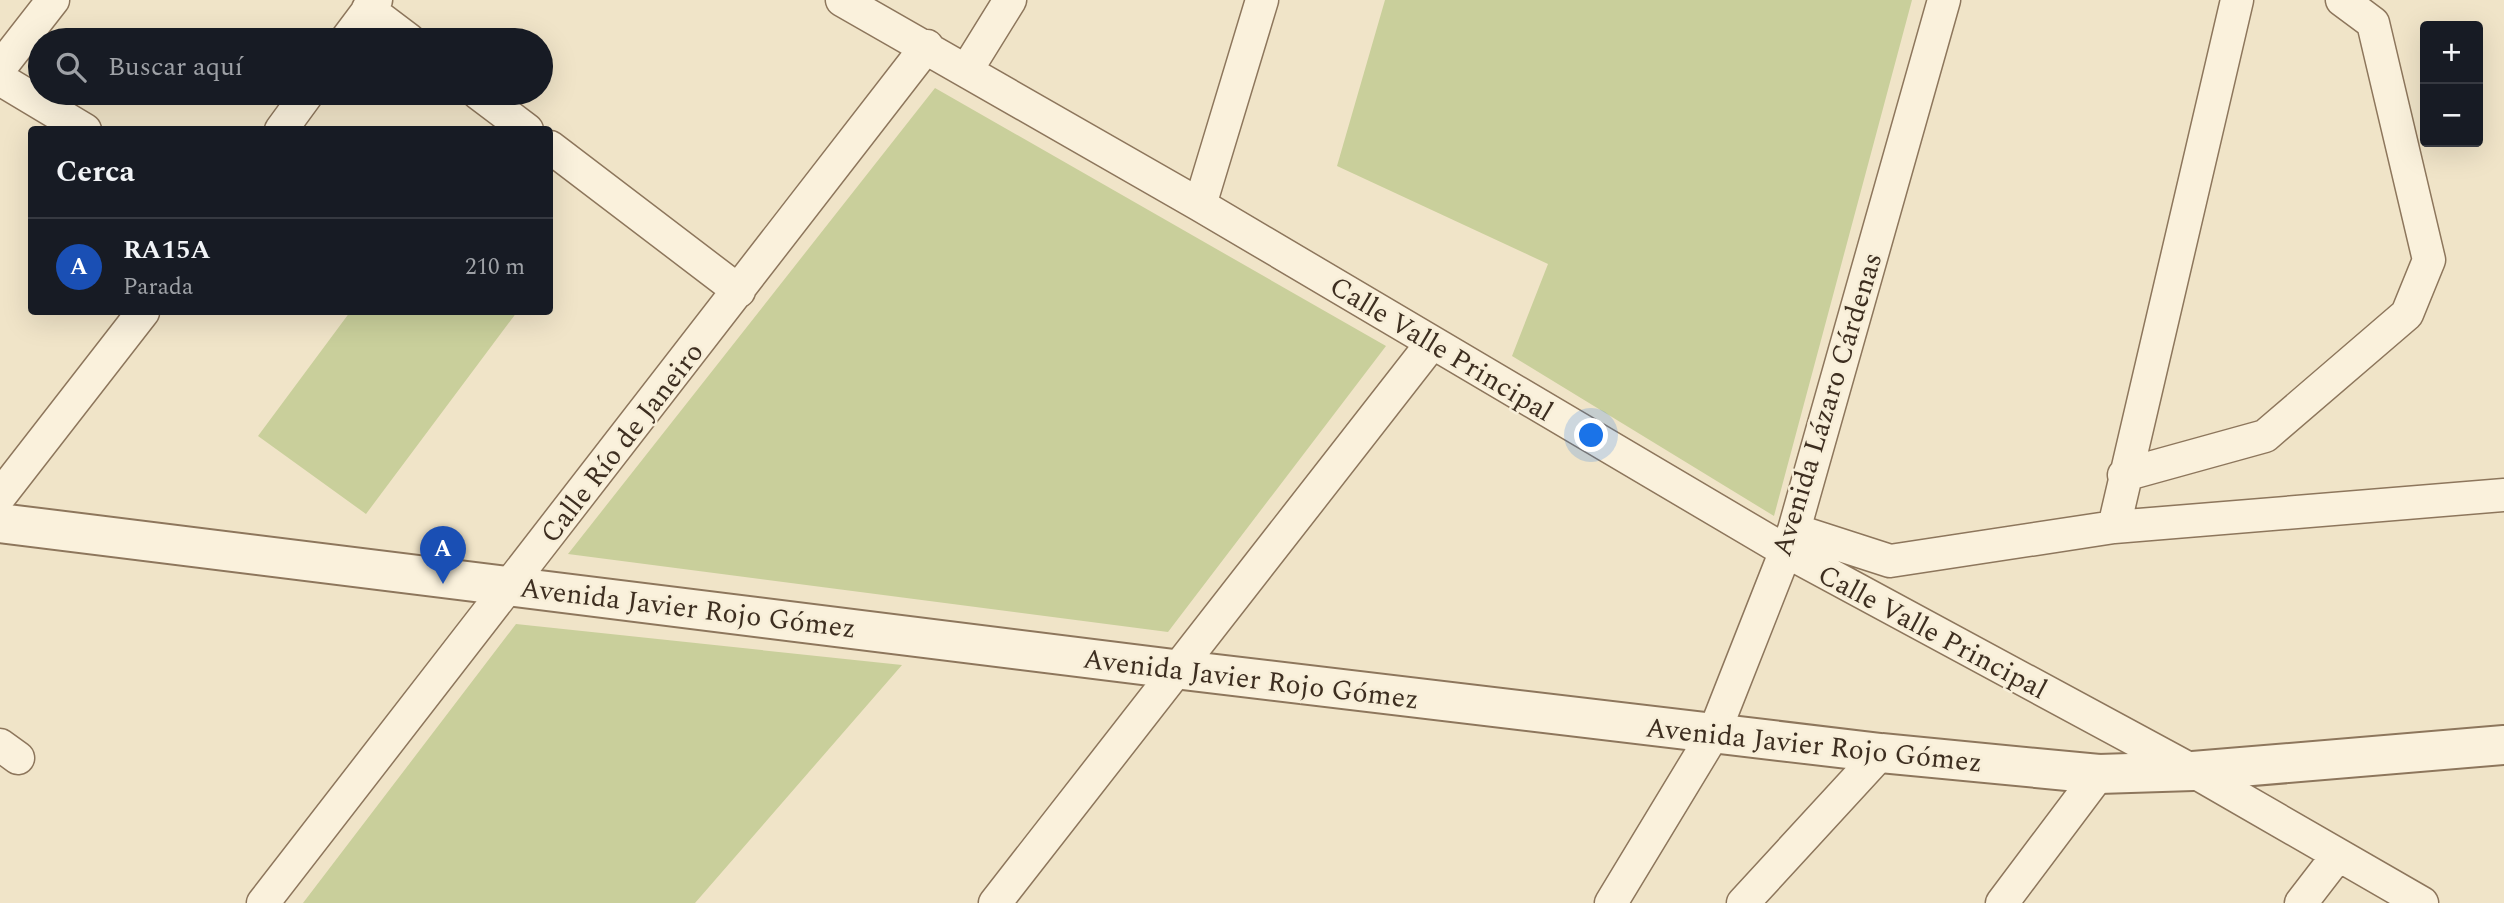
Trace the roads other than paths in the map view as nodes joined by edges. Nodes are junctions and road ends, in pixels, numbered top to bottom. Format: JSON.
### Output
{"nodes":[{"id":1,"x":53,"y":0,"type":"edge"},
{"id":2,"x":842,"y":0,"type":"edge"},
{"id":3,"x":1010,"y":0,"type":"edge"},
{"id":4,"x":1262,"y":0,"type":"edge"},
{"id":5,"x":1944,"y":0,"type":"edge"},
{"id":6,"x":2237,"y":0,"type":"edge"},
{"id":7,"x":2342,"y":0,"type":"edge"},
{"id":8,"x":372,"y":5,"type":"edge"},
{"id":9,"x":31,"y":28,"type":"edge"},
{"id":10,"x":355,"y":28,"type":"edge"},
{"id":11,"x":396,"y":28,"type":"edge"},
{"id":12,"x":28,"y":32,"type":"edge"},
{"id":13,"x":927,"y":46,"type":"junction"},
{"id":14,"x":0,"y":68,"type":"edge"},
{"id":15,"x":966,"y":71,"type":"junction"},
{"id":16,"x":0,"y":79,"type":"edge"},
{"id":17,"x":28,"y":96,"type":"edge"},
{"id":18,"x":43,"y":105,"type":"edge"},
{"id":19,"x":299,"y":105,"type":"edge"},
{"id":20,"x":494,"y":105,"type":"edge"},
{"id":21,"x":78,"y":126,"type":"edge"},
{"id":22,"x":284,"y":126,"type":"edge"},
{"id":23,"x":522,"y":126,"type":"edge"},
{"id":24,"x":553,"y":149,"type":"edge"},
{"id":25,"x":1200,"y":205,"type":"junction"},
{"id":26,"x":739,"y":290,"type":"junction"},
{"id":27,"x":142,"y":315,"type":"edge"},
{"id":28,"x":1432,"y":343,"type":"junction"},
{"id":29,"x":2124,"y":475,"type":"junction"},
{"id":30,"x":2504,"y":495,"type":"edge"},
{"id":31,"x":0,"y":496,"type":"edge"},
{"id":32,"x":0,"y":523,"type":"edge"},
{"id":33,"x":2114,"y":527,"type":"junction"},
{"id":34,"x":1789,"y":540,"type":"junction"},
{"id":35,"x":511,"y":584,"type":"junction"},
{"id":36,"x":1174,"y":669,"type":"junction"},
{"id":37,"x":1714,"y":733,"type":"junction"},
{"id":38,"x":2504,"y":745,"type":"edge"},
{"id":39,"x":1881,"y":753,"type":"junction"},
{"id":40,"x":2193,"y":771,"type":"junction"},
{"id":41,"x":2099,"y":774,"type":"junction"},
{"id":42,"x":2338,"y":855,"type":"junction"},
{"id":43,"x":263,"y":903,"type":"edge"},
{"id":44,"x":995,"y":903,"type":"edge"},
{"id":45,"x":1611,"y":903,"type":"edge"},
{"id":46,"x":1742,"y":903,"type":"edge"},
{"id":47,"x":2002,"y":903,"type":"edge"},
{"id":48,"x":2301,"y":903,"type":"edge"},
{"id":49,"x":2422,"y":903,"type":"edge"}],
"edges":[{"from":1,"to":9,"type":"street"},
{"from":2,"to":13,"type":"street","name":"Calle Valle Principal"},
{"from":3,"to":15,"type":"street"},
{"from":4,"to":25,"type":"street"},
{"from":5,"to":34,"type":"street","name":"Avenida Lázaro Cárdenas"},
{"from":6,"to":29,"type":"street"},
{"from":7,"to":29,"type":"street"},
{"from":8,"to":10,"type":"street"},
{"from":8,"to":11,"type":"street"},
{"from":12,"to":14,"type":"street"},
{"from":13,"to":15,"type":"street","name":"Calle Valle Principal"},
{"from":13,"to":26,"type":"street","name":"Calle Río de Janeiro"},
{"from":15,"to":25,"type":"street","name":"Calle Valle Principal"},
{"from":16,"to":17,"type":"street"},
{"from":18,"to":21,"type":"street"},
{"from":19,"to":22,"type":"street"},
{"from":20,"to":23,"type":"street"},
{"from":24,"to":26,"type":"street"},
{"from":25,"to":28,"type":"street","name":"Calle Valle Principal"},
{"from":26,"to":35,"type":"street","name":"Calle Río de Janeiro"},
{"from":27,"to":31,"type":"street"},
{"from":28,"to":34,"type":"street","name":"Calle Valle Principal"},
{"from":28,"to":36,"type":"street"},
{"from":29,"to":33,"type":"street"},
{"from":30,"to":33,"type":"street"},
{"from":32,"to":35,"type":"street","name":"Avenida Javier Rojo Gómez"},
{"from":33,"to":34,"type":"street"},
{"from":34,"to":37,"type":"street","name":"Avenida Lázaro Cárdenas"},
{"from":34,"to":40,"type":"street","name":"Calle Valle Principal"},
{"from":35,"to":36,"type":"street","name":"Avenida Javier Rojo Gómez"},
{"from":35,"to":43,"type":"street","name":"Calle Río de Janeiro"},
{"from":36,"to":37,"type":"street","name":"Avenida Javier Rojo Gómez"},
{"from":36,"to":44,"type":"street"},
{"from":37,"to":39,"type":"street","name":"Avenida Javier Rojo Gómez"},
{"from":37,"to":45,"type":"street","name":"Avenida Lázaro Cárdenas"},
{"from":38,"to":40,"type":"street","name":"Avenida Javier Rojo Gómez"},
{"from":39,"to":41,"type":"street","name":"Avenida Javier Rojo Gómez"},
{"from":39,"to":46,"type":"street"},
{"from":40,"to":41,"type":"street","name":"Avenida Javier Rojo Gómez"},
{"from":40,"to":42,"type":"street","name":"Calle Valle Principal"},
{"from":41,"to":47,"type":"street"},
{"from":42,"to":48,"type":"street"},
{"from":42,"to":49,"type":"street","name":"Calle Valle Principal"}]}
